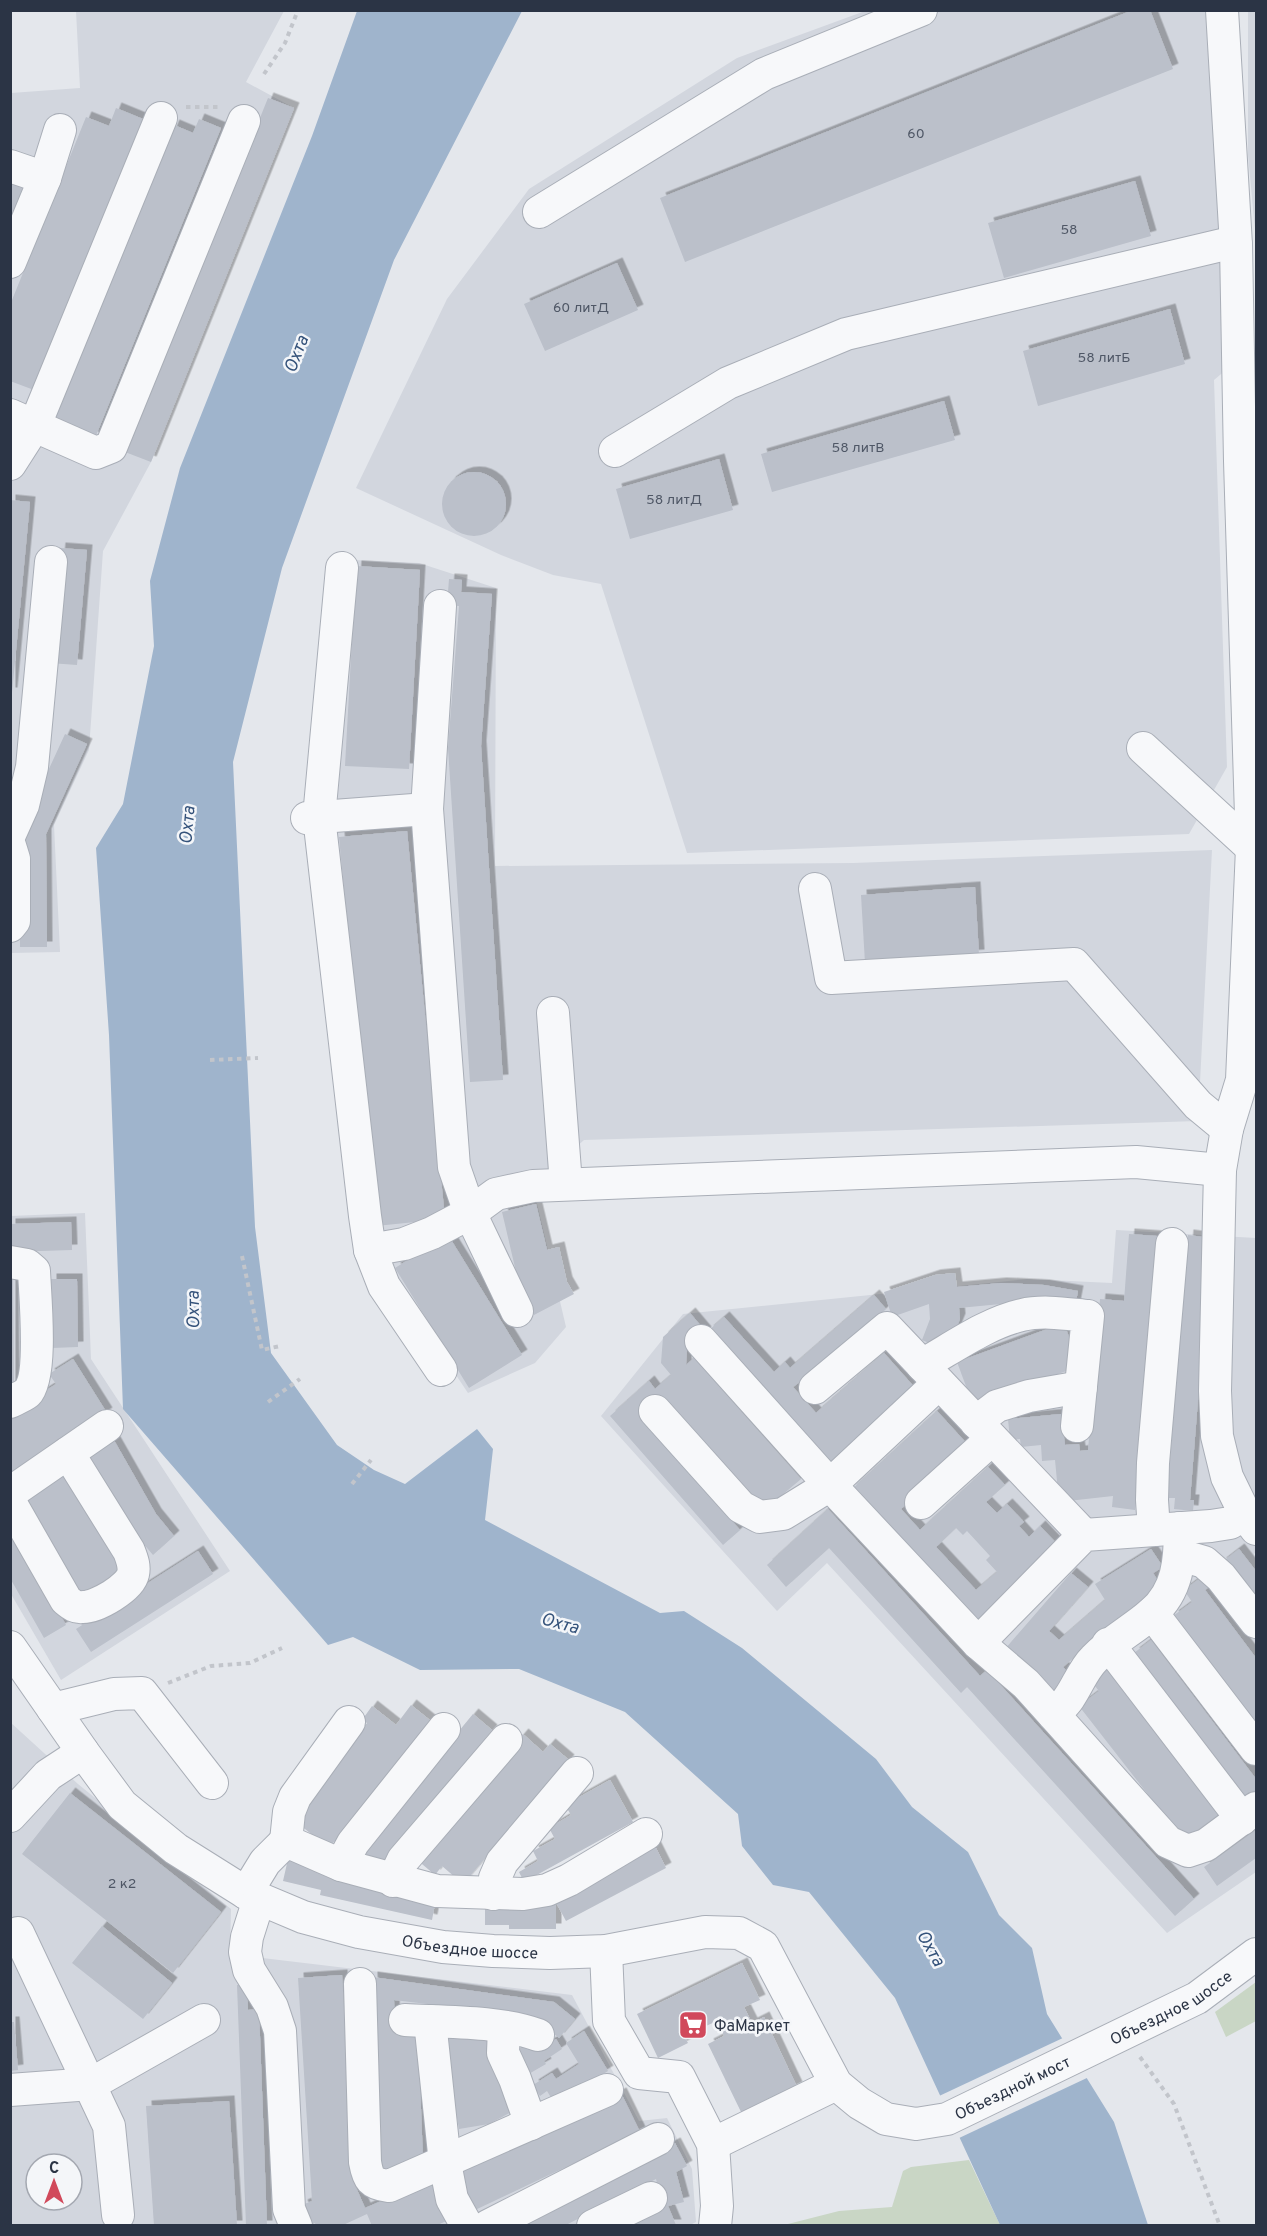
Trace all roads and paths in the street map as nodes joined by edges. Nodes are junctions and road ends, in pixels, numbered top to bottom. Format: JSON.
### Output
{"nodes":[{"id":1,"x":298,"y":10,"type":"edge"},
{"id":2,"x":921,"y":10,"type":"edge"},
{"id":3,"x":1222,"y":10,"type":"edge"},
{"id":4,"x":264,"y":74,"type":"dead end"},
{"id":5,"x":160,"y":118,"type":"joint"},
{"id":6,"x":243,"y":121,"type":"joint"},
{"id":7,"x":60,"y":129,"type":"dead end"},
{"id":8,"x":10,"y":166,"type":"edge"},
{"id":9,"x":45,"y":178,"type":"junction"},
{"id":10,"x":539,"y":212,"type":"dead end"},
{"id":11,"x":1236,"y":245,"type":"junction"},
{"id":12,"x":10,"y":262,"type":"edge"},
{"id":13,"x":23,"y":420,"type":"edge"},
{"id":14,"x":615,"y":451,"type":"dead end"},
{"id":15,"x":10,"y":464,"type":"edge"},
{"id":16,"x":51,"y":562,"type":"dead end"},
{"id":17,"x":342,"y":568,"type":"dead end"},
{"id":18,"x":440,"y":606,"type":"dead end"},
{"id":19,"x":1143,"y":748,"type":"dead end"},
{"id":20,"x":427,"y":809,"type":"junction"},
{"id":21,"x":313,"y":818,"type":"junction"},
{"id":22,"x":10,"y":834,"type":"edge"},
{"id":23,"x":10,"y":846,"type":"edge"},
{"id":24,"x":1252,"y":848,"type":"junction"},
{"id":25,"x":815,"y":889,"type":"dead end"},
{"id":26,"x":10,"y":926,"type":"edge"},
{"id":27,"x":553,"y":1013,"type":"dead end"},
{"id":28,"x":258,"y":1058,"type":"dead end"},
{"id":29,"x":210,"y":1060,"type":"dead end"},
{"id":30,"x":1227,"y":1129,"type":"junction"},
{"id":31,"x":1220,"y":1170,"type":"junction"},
{"id":32,"x":566,"y":1184,"type":"junction"},
{"id":33,"x":470,"y":1213,"type":"junction"},
{"id":34,"x":1172,"y":1244,"type":"dead end"},
{"id":35,"x":370,"y":1250,"type":"junction"},
{"id":36,"x":242,"y":1256,"type":"dead end"},
{"id":37,"x":10,"y":1262,"type":"edge"},
{"id":38,"x":518,"y":1311,"type":"dead end"},
{"id":39,"x":701,"y":1341,"type":"dead end"},
{"id":40,"x":280,"y":1346,"type":"dead end"},
{"id":41,"x":441,"y":1370,"type":"dead end"},
{"id":42,"x":931,"y":1374,"type":"junction"},
{"id":43,"x":300,"y":1379,"type":"dead end"},
{"id":44,"x":1081,"y":1387,"type":"junction"},
{"id":45,"x":815,"y":1388,"type":"dead end"},
{"id":46,"x":10,"y":1402,"type":"edge"},
{"id":47,"x":268,"y":1402,"type":"dead end"},
{"id":48,"x":655,"y":1411,"type":"dead end"},
{"id":49,"x":107,"y":1426,"type":"dead end"},
{"id":50,"x":1077,"y":1426,"type":"dead end"},
{"id":51,"x":984,"y":1430,"type":"junction"},
{"id":52,"x":68,"y":1453,"type":"junction"},
{"id":53,"x":371,"y":1460,"type":"dead end"},
{"id":54,"x":352,"y":1484,"type":"dead end"},
{"id":55,"x":830,"y":1485,"type":"junction"},
{"id":56,"x":10,"y":1493,"type":"edge"},
{"id":57,"x":10,"y":1502,"type":"edge"},
{"id":58,"x":921,"y":1503,"type":"dead end"},
{"id":59,"x":1251,"y":1522,"type":"edge"},
{"id":60,"x":1084,"y":1535,"type":"junction"},
{"id":61,"x":1171,"y":1538,"type":"junction"},
{"id":62,"x":1152,"y":1613,"type":"junction"},
{"id":63,"x":1257,"y":1622,"type":"edge"},
{"id":64,"x":978,"y":1643,"type":"junction"},
{"id":65,"x":1108,"y":1644,"type":"junction"},
{"id":66,"x":10,"y":1647,"type":"edge"},
{"id":67,"x":282,"y":1648,"type":"dead end"},
{"id":68,"x":142,"y":1693,"type":"junction"},
{"id":69,"x":53,"y":1709,"type":"junction"},
{"id":70,"x":1054,"y":1715,"type":"junction"},
{"id":71,"x":349,"y":1722,"type":"dead end"},
{"id":72,"x":444,"y":1730,"type":"dead end"},
{"id":73,"x":506,"y":1740,"type":"dead end"},
{"id":74,"x":1257,"y":1749,"type":"edge"},
{"id":75,"x":83,"y":1752,"type":"junction"},
{"id":76,"x":577,"y":1773,"type":"dead end"},
{"id":77,"x":212,"y":1783,"type":"dead end"},
{"id":78,"x":1249,"y":1814,"type":"edge"},
{"id":79,"x":10,"y":1816,"type":"edge"},
{"id":80,"x":646,"y":1834,"type":"dead end"},
{"id":81,"x":285,"y":1841,"type":"junction"},
{"id":82,"x":341,"y":1866,"type":"junction"},
{"id":83,"x":393,"y":1881,"type":"junction"},
{"id":84,"x":494,"y":1894,"type":"junction"},
{"id":85,"x":253,"y":1896,"type":"junction"},
{"id":86,"x":18,"y":1933,"type":"dead end"},
{"id":87,"x":606,"y":1951,"type":"junction"},
{"id":88,"x":1257,"y":1954,"type":"edge"},
{"id":89,"x":360,"y":1984,"type":"dead end"},
{"id":90,"x":204,"y":2020,"type":"dead end"},
{"id":91,"x":504,"y":2026,"type":"junction"},
{"id":92,"x":1124,"y":2034,"type":"junction"},
{"id":93,"x":538,"y":2035,"type":"dead end"},
{"id":94,"x":1079,"y":2056,"type":"joint"},
{"id":95,"x":91,"y":2084,"type":"junction"},
{"id":96,"x":836,"y":2084,"type":"junction"},
{"id":97,"x":10,"y":2090,"type":"edge"},
{"id":98,"x":607,"y":2090,"type":"dead end"},
{"id":99,"x":947,"y":2119,"type":"joint"},
{"id":100,"x":531,"y":2124,"type":"junction"},
{"id":101,"x":658,"y":2139,"type":"dead end"},
{"id":102,"x":713,"y":2144,"type":"junction"},
{"id":103,"x":445,"y":2163,"type":"junction"},
{"id":104,"x":651,"y":2198,"type":"dead end"},
{"id":105,"x":118,"y":2215,"type":"dead end"},
{"id":106,"x":296,"y":2226,"type":"edge"},
{"id":107,"x":468,"y":2226,"type":"edge"},
{"id":108,"x":488,"y":2226,"type":"edge"},
{"id":109,"x":593,"y":2226,"type":"edge"},
{"id":110,"x":715,"y":2226,"type":"edge"},
{"id":111,"x":1220,"y":2226,"type":"edge"}],
"edges":[{"from":1,"to":4,"type":"path"},
{"from":2,"to":10,"type":"street"},
{"from":3,"to":11,"type":"street"},
{"from":5,"to":6,"type":"path"},
{"from":5,"to":13,"type":"street"},
{"from":6,"to":13,"type":"street"},
{"from":7,"to":9,"type":"street"},
{"from":8,"to":9,"type":"street"},
{"from":9,"to":12,"type":"street"},
{"from":11,"to":14,"type":"street"},
{"from":11,"to":24,"type":"street"},
{"from":13,"to":15,"type":"street"},
{"from":16,"to":22,"type":"street"},
{"from":17,"to":21,"type":"street"},
{"from":18,"to":20,"type":"street"},
{"from":19,"to":24,"type":"street"},
{"from":20,"to":21,"type":"street"},
{"from":20,"to":33,"type":"street"},
{"from":21,"to":35,"type":"street"},
{"from":23,"to":26,"type":"street"},
{"from":24,"to":30,"type":"street"},
{"from":25,"to":30,"type":"street"},
{"from":27,"to":32,"type":"street"},
{"from":28,"to":29,"type":"path"},
{"from":30,"to":31,"type":"street"},
{"from":31,"to":32,"type":"street"},
{"from":31,"to":59,"type":"street"},
{"from":32,"to":33,"type":"street"},
{"from":33,"to":35,"type":"street"},
{"from":33,"to":38,"type":"street"},
{"from":34,"to":61,"type":"street"},
{"from":35,"to":41,"type":"street"},
{"from":36,"to":40,"type":"path"},
{"from":37,"to":46,"type":"street"},
{"from":39,"to":55,"type":"street"},
{"from":42,"to":44,"type":"street"},
{"from":42,"to":45,"type":"street"},
{"from":42,"to":51,"type":"street"},
{"from":42,"to":55,"type":"street"},
{"from":43,"to":47,"type":"path"},
{"from":44,"to":50,"type":"street"},
{"from":44,"to":51,"type":"street"},
{"from":48,"to":55,"type":"street"},
{"from":49,"to":52,"type":"street"},
{"from":51,"to":58,"type":"street"},
{"from":51,"to":60,"type":"street"},
{"from":52,"to":56,"type":"street"},
{"from":52,"to":57,"type":"street"},
{"from":53,"to":54,"type":"path"},
{"from":55,"to":64,"type":"street"},
{"from":59,"to":61,"type":"street"},
{"from":60,"to":61,"type":"street"},
{"from":60,"to":64,"type":"street"},
{"from":61,"to":62,"type":"street"},
{"from":61,"to":63,"type":"street"},
{"from":62,"to":65,"type":"street"},
{"from":62,"to":74,"type":"street"},
{"from":64,"to":70,"type":"street"},
{"from":65,"to":70,"type":"street"},
{"from":65,"to":78,"type":"street"},
{"from":66,"to":69,"type":"street","name":"Объездное шоссе"},
{"from":67,"to":68,"type":"path"},
{"from":68,"to":69,"type":"street"},
{"from":68,"to":77,"type":"street"},
{"from":69,"to":75,"type":"street","name":"Объездное шоссе"},
{"from":70,"to":78,"type":"street"},
{"from":71,"to":81,"type":"street"},
{"from":72,"to":82,"type":"street"},
{"from":73,"to":83,"type":"street"},
{"from":75,"to":79,"type":"street"},
{"from":75,"to":85,"type":"street","name":"Объездное шоссе"},
{"from":76,"to":84,"type":"street"},
{"from":80,"to":84,"type":"street"},
{"from":81,"to":82,"type":"street"},
{"from":81,"to":85,"type":"street"},
{"from":82,"to":83,"type":"street"},
{"from":83,"to":84,"type":"street"},
{"from":85,"to":87,"type":"street","name":"Объездное шоссе"},
{"from":85,"to":106,"type":"street"},
{"from":86,"to":95,"type":"street"},
{"from":87,"to":96,"type":"street","name":"Объездное шоссе"},
{"from":87,"to":102,"type":"street"},
{"from":88,"to":92,"type":"street","name":"Объездное шоссе"},
{"from":89,"to":103,"type":"street"},
{"from":90,"to":95,"type":"street"},
{"from":91,"to":93,"type":"street"},
{"from":91,"to":100,"type":"street"},
{"from":91,"to":103,"type":"street"},
{"from":92,"to":94,"type":"street","name":"Объездное шоссе"},
{"from":92,"to":111,"type":"path"},
{"from":94,"to":99,"type":"street","name":"Объездной мост"},
{"from":95,"to":97,"type":"street"},
{"from":95,"to":105,"type":"street"},
{"from":96,"to":99,"type":"street","name":"Объездное шоссе"},
{"from":96,"to":102,"type":"street"},
{"from":98,"to":100,"type":"street"},
{"from":100,"to":103,"type":"street"},
{"from":101,"to":108,"type":"street"},
{"from":102,"to":110,"type":"street"},
{"from":103,"to":107,"type":"street"},
{"from":104,"to":109,"type":"street"}]}
